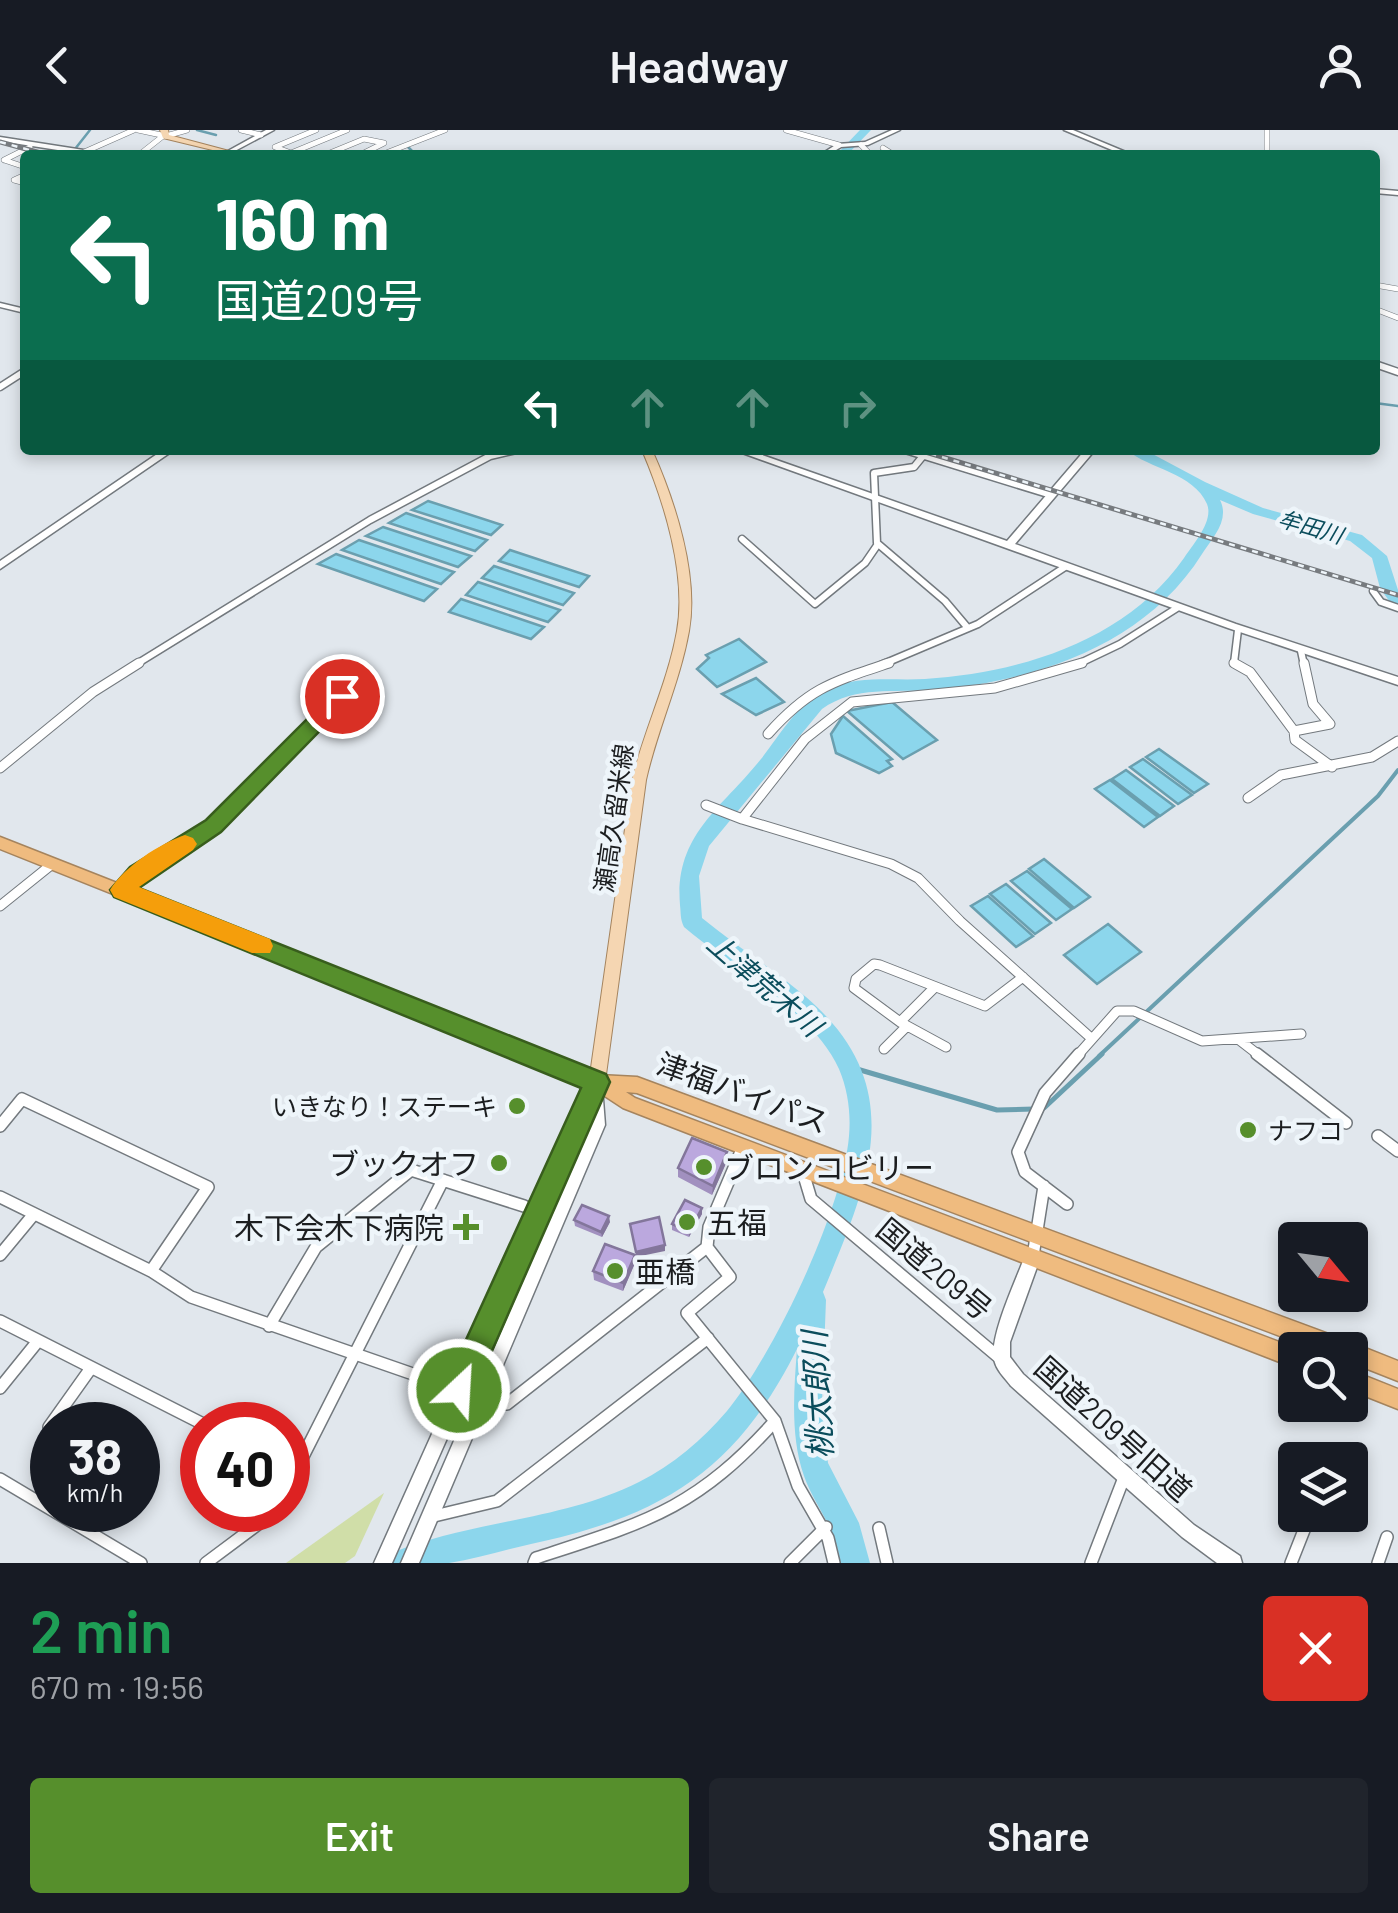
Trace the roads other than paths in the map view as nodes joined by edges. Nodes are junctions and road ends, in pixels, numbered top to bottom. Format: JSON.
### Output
{"nodes":[{"id":1,"x":136,"y":130,"type":"edge"},
{"id":2,"x":187,"y":130,"type":"edge"},
{"id":3,"x":241,"y":130,"type":"edge"},
{"id":4,"x":272,"y":130,"type":"edge"},
{"id":5,"x":316,"y":130,"type":"edge"},
{"id":6,"x":347,"y":130,"type":"edge"},
{"id":7,"x":445,"y":130,"type":"edge"},
{"id":8,"x":786,"y":130,"type":"edge"},
{"id":9,"x":897,"y":130,"type":"edge"},
{"id":10,"x":1067,"y":130,"type":"edge"},
{"id":11,"x":164,"y":134,"type":"edge"},
{"id":12,"x":261,"y":135,"type":"junction"},
{"id":13,"x":0,"y":139,"type":"edge"},
{"id":14,"x":842,"y":144,"type":"junction"},
{"id":15,"x":860,"y":145,"type":"junction"},
{"id":16,"x":26,"y":146,"type":"junction"},
{"id":17,"x":883,"y":148,"type":"dead end"},
{"id":18,"x":63,"y":150,"type":"edge"},
{"id":19,"x":87,"y":150,"type":"edge"},
{"id":20,"x":214,"y":150,"type":"edge"},
{"id":21,"x":233,"y":150,"type":"edge"},
{"id":22,"x":283,"y":150,"type":"edge"},
{"id":23,"x":303,"y":150,"type":"edge"},
{"id":24,"x":336,"y":150,"type":"edge"},
{"id":25,"x":370,"y":150,"type":"edge"},
{"id":26,"x":395,"y":150,"type":"edge"},
{"id":27,"x":832,"y":150,"type":"edge"},
{"id":28,"x":866,"y":150,"type":"edge"},
{"id":29,"x":886,"y":150,"type":"edge"},
{"id":30,"x":1117,"y":150,"type":"edge"},
{"id":31,"x":2,"y":159,"type":"edge"},
{"id":32,"x":162,"y":455,"type":"edge"},
{"id":33,"x":494,"y":455,"type":"edge"},
{"id":34,"x":650,"y":455,"type":"edge"},
{"id":35,"x":753,"y":455,"type":"edge"},
{"id":36,"x":920,"y":455,"type":"edge"},
{"id":37,"x":1086,"y":455,"type":"edge"},
{"id":38,"x":923,"y":456,"type":"junction"},
{"id":39,"x":1051,"y":496,"type":"junction"},
{"id":40,"x":877,"y":497,"type":"junction"},
{"id":41,"x":742,"y":539,"type":"dead end"},
{"id":42,"x":878,"y":544,"type":"junction"},
{"id":43,"x":1008,"y":546,"type":"junction"},
{"id":44,"x":0,"y":566,"type":"edge"},
{"id":45,"x":1065,"y":566,"type":"junction"},
{"id":46,"x":1373,"y":592,"type":"dead end"},
{"id":47,"x":1176,"y":608,"type":"junction"},
{"id":48,"x":1398,"y":608,"type":"edge"},
{"id":49,"x":967,"y":627,"type":"junction"},
{"id":50,"x":1238,"y":630,"type":"junction"},
{"id":51,"x":1301,"y":651,"type":"junction"},
{"id":52,"x":1398,"y":681,"type":"edge"},
{"id":53,"x":342,"y":696,"type":"dead end"},
{"id":54,"x":1294,"y":732,"type":"junction"},
{"id":55,"x":768,"y":734,"type":"dead end"},
{"id":56,"x":1398,"y":741,"type":"edge"},
{"id":57,"x":1332,"y":767,"type":"junction"},
{"id":58,"x":0,"y":768,"type":"edge"},
{"id":59,"x":1248,"y":798,"type":"dead end"},
{"id":60,"x":706,"y":805,"type":"dead end"},
{"id":61,"x":742,"y":820,"type":"junction"},
{"id":62,"x":0,"y":844,"type":"edge"},
{"id":63,"x":50,"y":864,"type":"junction"},
{"id":64,"x":122,"y":890,"type":"junction"},
{"id":65,"x":0,"y":906,"type":"edge"},
{"id":66,"x":1023,"y":978,"type":"junction"},
{"id":67,"x":935,"y":986,"type":"junction"},
{"id":68,"x":903,"y":1024,"type":"junction"},
{"id":69,"x":1301,"y":1034,"type":"dead end"},
{"id":70,"x":1090,"y":1038,"type":"junction"},
{"id":71,"x":1238,"y":1040,"type":"junction"},
{"id":72,"x":946,"y":1047,"type":"dead end"},
{"id":73,"x":884,"y":1049,"type":"dead end"},
{"id":74,"x":597,"y":1082,"type":"junction"},
{"id":75,"x":1346,"y":1123,"type":"dead end"},
{"id":76,"x":0,"y":1126,"type":"edge"},
{"id":77,"x":1378,"y":1136,"type":"dead end"},
{"id":78,"x":743,"y":1147,"type":"junction"},
{"id":79,"x":1398,"y":1151,"type":"edge"},
{"id":80,"x":802,"y":1169,"type":"junction"},
{"id":81,"x":443,"y":1180,"type":"junction"},
{"id":82,"x":1044,"y":1186,"type":"junction"},
{"id":83,"x":0,"y":1197,"type":"edge"},
{"id":84,"x":1067,"y":1204,"type":"dead end"},
{"id":85,"x":524,"y":1206,"type":"dead end"},
{"id":86,"x":34,"y":1214,"type":"junction"},
{"id":87,"x":1036,"y":1232,"type":"junction"},
{"id":88,"x":707,"y":1247,"type":"junction"},
{"id":89,"x":0,"y":1254,"type":"edge"},
{"id":90,"x":1033,"y":1256,"type":"junction"},
{"id":91,"x":150,"y":1271,"type":"junction"},
{"id":92,"x":0,"y":1321,"type":"edge"},
{"id":93,"x":268,"y":1326,"type":"junction"},
{"id":94,"x":1297,"y":1332,"type":"edge"},
{"id":95,"x":708,"y":1338,"type":"junction"},
{"id":96,"x":38,"y":1340,"type":"junction"},
{"id":97,"x":980,"y":1342,"type":"joint"},
{"id":98,"x":1278,"y":1351,"type":"edge"},
{"id":99,"x":354,"y":1356,"type":"junction"},
{"id":100,"x":1368,"y":1359,"type":"edge"},
{"id":101,"x":1002,"y":1360,"type":"junction"},
{"id":102,"x":91,"y":1368,"type":"junction"},
{"id":103,"x":1398,"y":1371,"type":"edge"},
{"id":104,"x":1368,"y":1387,"type":"edge"},
{"id":105,"x":0,"y":1388,"type":"edge"},
{"id":106,"x":459,"y":1390,"type":"junction"},
{"id":107,"x":1398,"y":1398,"type":"edge"},
{"id":108,"x":66,"y":1402,"type":"edge"},
{"id":109,"x":479,"y":1402,"type":"junction"},
{"id":110,"x":180,"y":1412,"type":"edge"},
{"id":111,"x":775,"y":1421,"type":"junction"},
{"id":112,"x":310,"y":1429,"type":"edge"},
{"id":113,"x":1125,"y":1475,"type":"junction"},
{"id":114,"x":0,"y":1479,"type":"edge"},
{"id":115,"x":429,"y":1519,"type":"junction"},
{"id":116,"x":826,"y":1527,"type":"junction"},
{"id":117,"x":879,"y":1528,"type":"dead end"},
{"id":118,"x":248,"y":1532,"type":"edge"},
{"id":119,"x":1303,"y":1532,"type":"edge"},
{"id":120,"x":1387,"y":1537,"type":"dead end"},
{"id":121,"x":386,"y":1556,"type":"edge"},
{"id":122,"x":141,"y":1563,"type":"edge"},
{"id":123,"x":206,"y":1563,"type":"edge"},
{"id":124,"x":410,"y":1563,"type":"edge"},
{"id":125,"x":534,"y":1563,"type":"edge"},
{"id":126,"x":790,"y":1563,"type":"edge"},
{"id":127,"x":834,"y":1563,"type":"edge"},
{"id":128,"x":887,"y":1563,"type":"edge"},
{"id":129,"x":1090,"y":1563,"type":"edge"},
{"id":130,"x":1233,"y":1563,"type":"edge"},
{"id":131,"x":1291,"y":1563,"type":"edge"},
{"id":132,"x":1378,"y":1563,"type":"edge"}],
"edges":[{"from":1,"to":11,"type":"street"},
{"from":1,"to":19,"type":"street"},
{"from":2,"to":11,"type":"street"},
{"from":3,"to":12,"type":"street"},
{"from":4,"to":12,"type":"street"},
{"from":5,"to":22,"type":"street"},
{"from":6,"to":23,"type":"street"},
{"from":7,"to":26,"type":"street"},
{"from":8,"to":14,"type":"street"},
{"from":9,"to":15,"type":"street"},
{"from":10,"to":30,"type":"street"},
{"from":11,"to":20,"type":"main road"},
{"from":12,"to":21,"type":"street"},
{"from":13,"to":16,"type":"street"},
{"from":14,"to":15,"type":"street"},
{"from":14,"to":27,"type":"street"},
{"from":15,"to":28,"type":"street"},
{"from":16,"to":18,"type":"street"},
{"from":16,"to":31,"type":"street"},
{"from":17,"to":29,"type":"street"},
{"from":24,"to":25,"type":"street"},
{"from":32,"to":44,"type":"street"},
{"from":33,"to":58,"type":"street"},
{"from":34,"to":74,"type":"main road","name":"瀬高久留米線"},
{"from":35,"to":40,"type":"street"},
{"from":36,"to":38,"type":"street"},
{"from":37,"to":39,"type":"street"},
{"from":38,"to":39,"type":"street"},
{"from":38,"to":40,"type":"street"},
{"from":39,"to":43,"type":"street"},
{"from":40,"to":42,"type":"street"},
{"from":40,"to":43,"type":"street"},
{"from":41,"to":42,"type":"street"},
{"from":42,"to":49,"type":"street"},
{"from":43,"to":45,"type":"street"},
{"from":45,"to":47,"type":"street"},
{"from":45,"to":49,"type":"street"},
{"from":46,"to":48,"type":"street"},
{"from":47,"to":50,"type":"street"},
{"from":47,"to":61,"type":"street"},
{"from":49,"to":55,"type":"street"},
{"from":50,"to":51,"type":"street"},
{"from":50,"to":54,"type":"street"},
{"from":51,"to":52,"type":"street"},
{"from":51,"to":54,"type":"street"},
{"from":53,"to":64,"type":"street"},
{"from":54,"to":57,"type":"street"},
{"from":56,"to":57,"type":"street"},
{"from":57,"to":59,"type":"street"},
{"from":60,"to":61,"type":"street"},
{"from":61,"to":66,"type":"street"},
{"from":62,"to":63,"type":"highway"},
{"from":63,"to":64,"type":"highway"},
{"from":63,"to":65,"type":"street"},
{"from":64,"to":74,"type":"highway"},
{"from":66,"to":67,"type":"street"},
{"from":66,"to":70,"type":"street"},
{"from":67,"to":68,"type":"street"},
{"from":67,"to":68,"type":"street"},
{"from":68,"to":72,"type":"street"},
{"from":68,"to":73,"type":"street"},
{"from":69,"to":71,"type":"street"},
{"from":70,"to":71,"type":"street"},
{"from":70,"to":82,"type":"street"},
{"from":71,"to":75,"type":"street"},
{"from":74,"to":78,"type":"highway","name":"津福バイパス"},
{"from":74,"to":87,"type":"highway","name":"津福バイパス"},
{"from":74,"to":106,"type":"street"},
{"from":74,"to":109,"type":"street"},
{"from":76,"to":91,"type":"street"},
{"from":77,"to":79,"type":"street"},
{"from":78,"to":80,"type":"highway","name":"津福バイパス"},
{"from":78,"to":88,"type":"street"},
{"from":80,"to":90,"type":"highway","name":"津福バイパス"},
{"from":80,"to":97,"type":"street","name":"国道209号"},
{"from":81,"to":85,"type":"street"},
{"from":81,"to":93,"type":"street"},
{"from":81,"to":99,"type":"street"},
{"from":82,"to":84,"type":"street"},
{"from":82,"to":87,"type":"street"},
{"from":83,"to":86,"type":"street"},
{"from":86,"to":89,"type":"street"},
{"from":86,"to":91,"type":"street"},
{"from":87,"to":90,"type":"street"},
{"from":87,"to":94,"type":"highway","name":"津福バイパス"},
{"from":88,"to":95,"type":"street"},
{"from":88,"to":109,"type":"street"},
{"from":90,"to":98,"type":"highway","name":"津福バイパス"},
{"from":90,"to":101,"type":"street","name":"国道209号旧道"},
{"from":91,"to":93,"type":"street"},
{"from":92,"to":96,"type":"street"},
{"from":93,"to":99,"type":"street"},
{"from":95,"to":111,"type":"street"},
{"from":95,"to":115,"type":"street"},
{"from":96,"to":102,"type":"street"},
{"from":96,"to":105,"type":"street"},
{"from":97,"to":101,"type":"street","name":"国道209号"},
{"from":99,"to":106,"type":"street"},
{"from":99,"to":112,"type":"street"},
{"from":100,"to":103,"type":"highway","name":"津福バイパス"},
{"from":101,"to":113,"type":"street","name":"国道209号旧道"},
{"from":102,"to":108,"type":"street"},
{"from":102,"to":110,"type":"street"},
{"from":104,"to":107,"type":"highway"},
{"from":106,"to":109,"type":"street"},
{"from":106,"to":121,"type":"street"},
{"from":109,"to":115,"type":"street"},
{"from":111,"to":116,"type":"street"},
{"from":111,"to":125,"type":"street"},
{"from":113,"to":129,"type":"street"},
{"from":113,"to":130,"type":"street","name":"国道209号旧道"},
{"from":114,"to":122,"type":"street"},
{"from":115,"to":124,"type":"street"},
{"from":116,"to":126,"type":"street"},
{"from":116,"to":127,"type":"street"},
{"from":117,"to":128,"type":"street"},
{"from":118,"to":123,"type":"street"},
{"from":119,"to":131,"type":"street"},
{"from":120,"to":132,"type":"street"}]}
